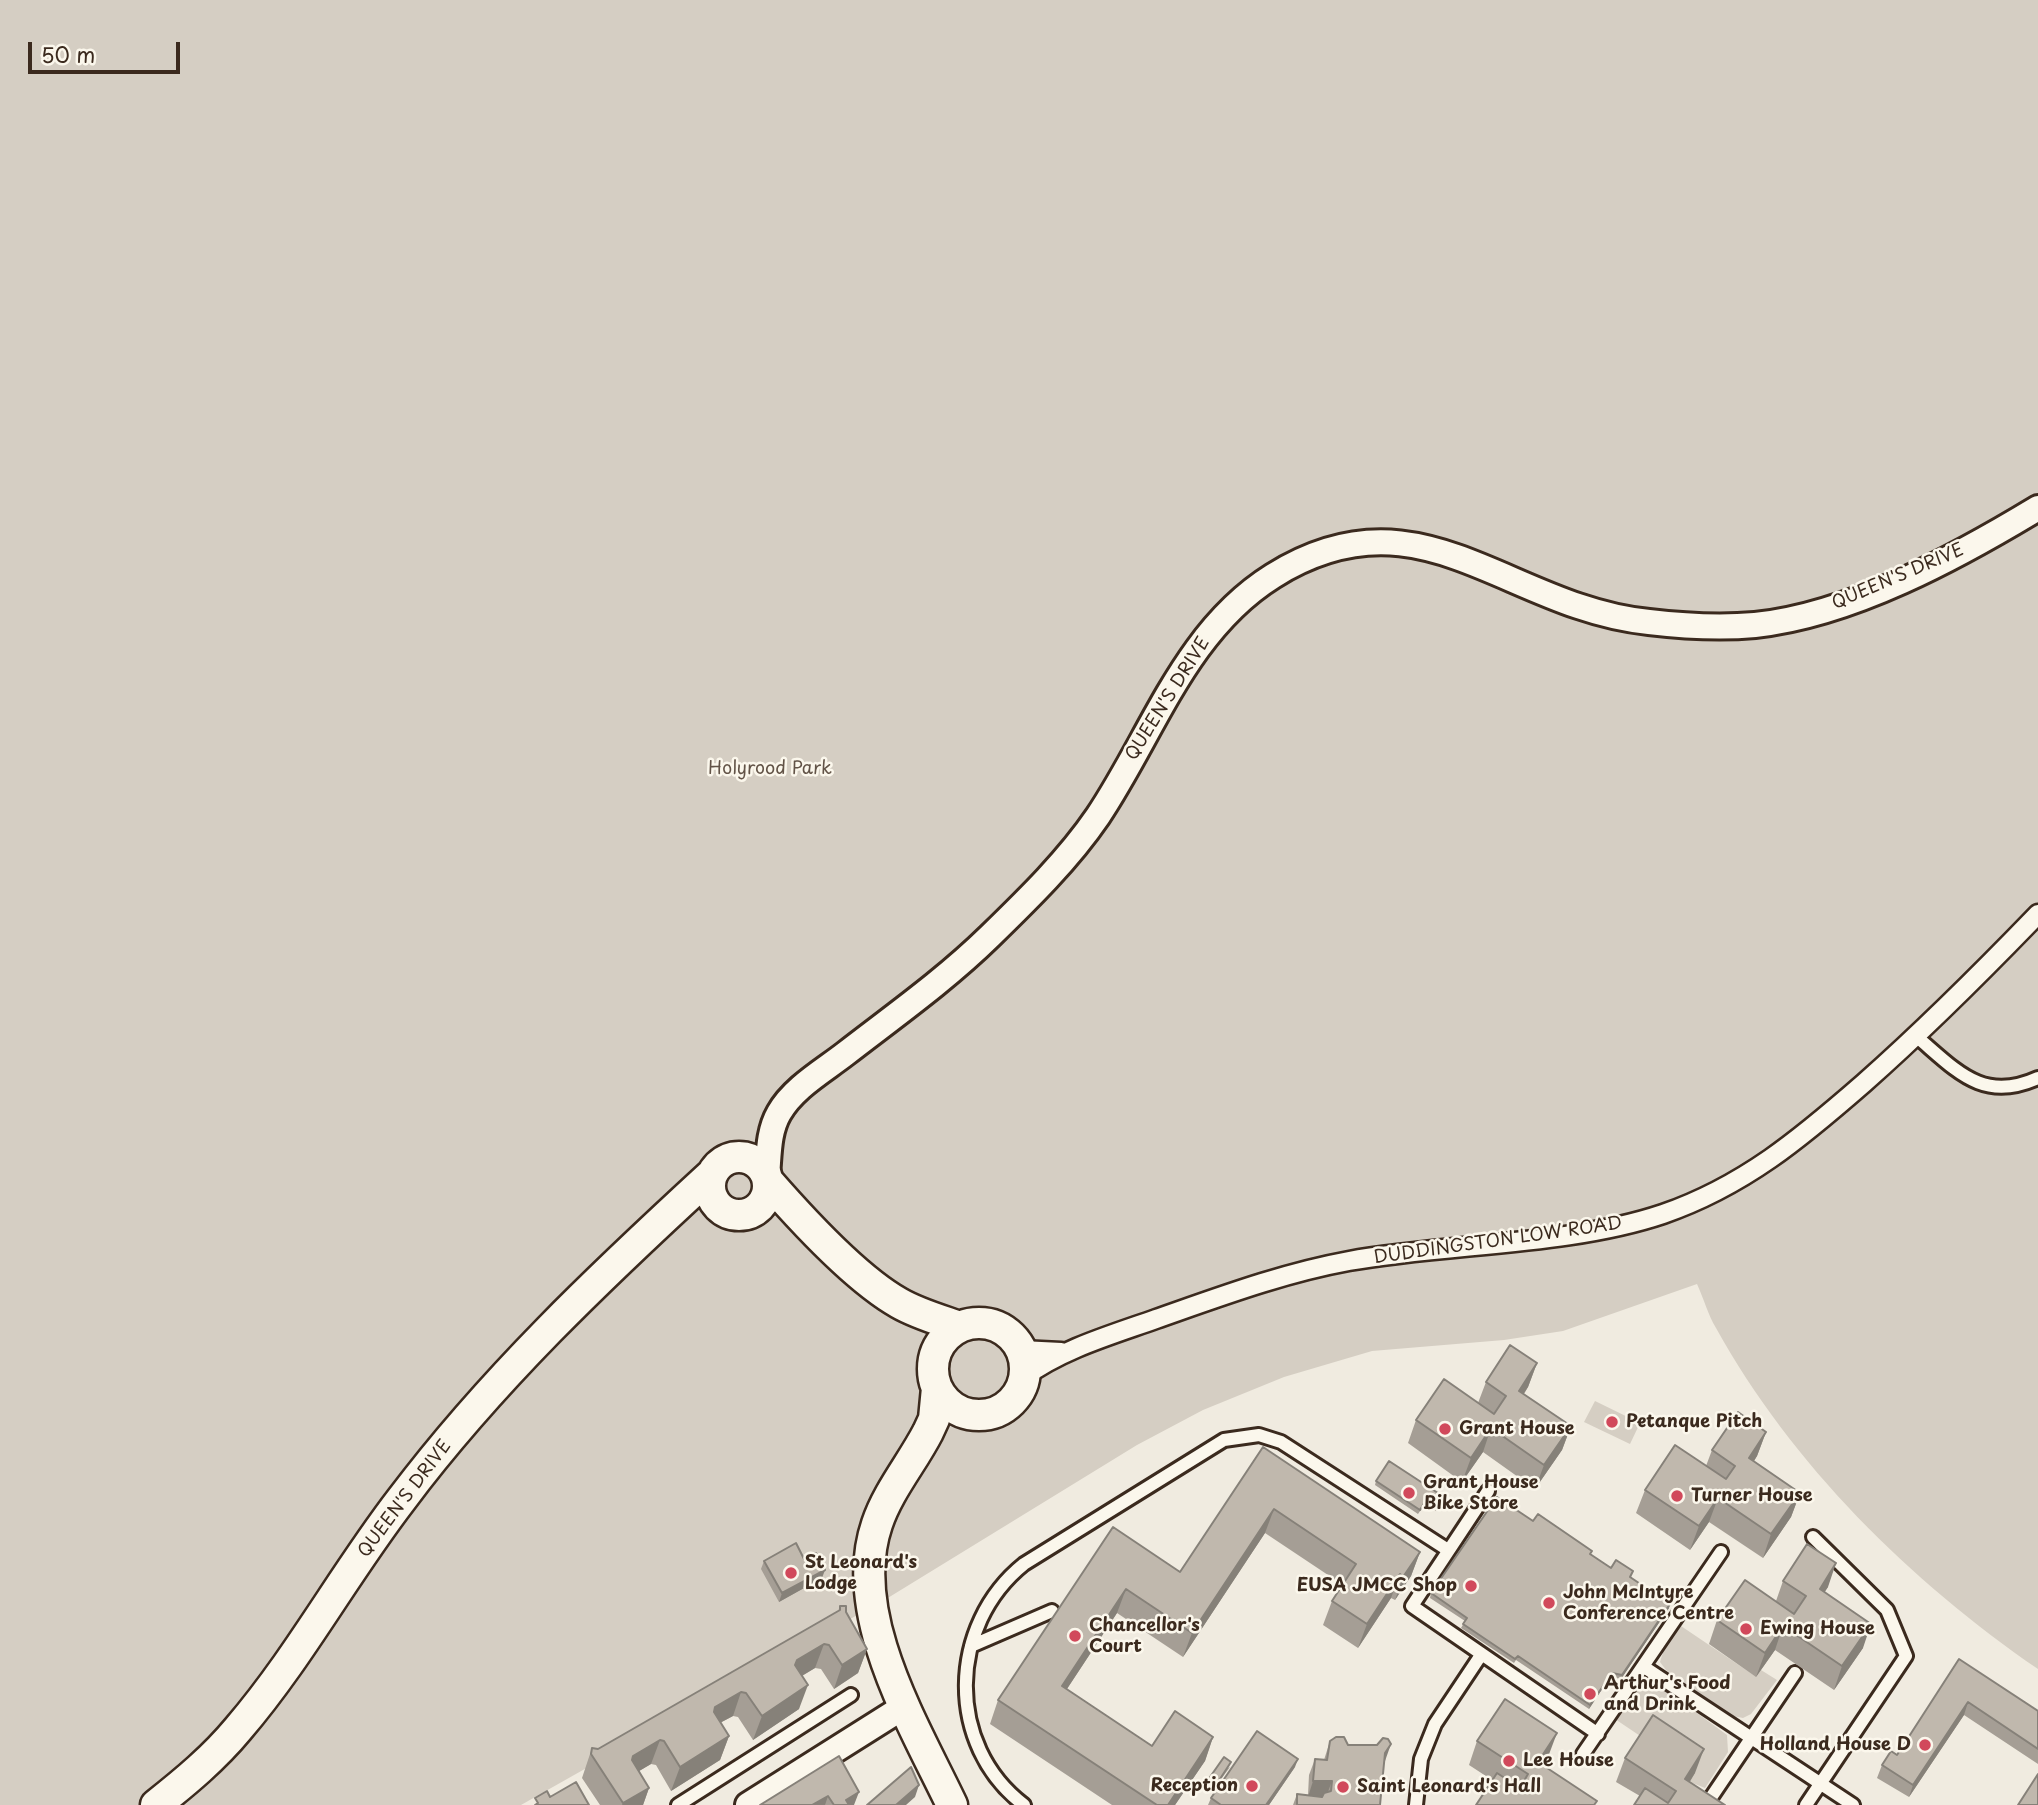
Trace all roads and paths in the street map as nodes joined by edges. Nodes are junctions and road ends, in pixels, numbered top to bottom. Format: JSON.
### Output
{"nodes":[{"id":1,"x":2038,"y":508,"type":"edge"},
{"id":2,"x":2038,"y":914,"type":"edge"},
{"id":3,"x":1917,"y":1037,"type":"junction"},
{"id":4,"x":2038,"y":1078,"type":"edge"},
{"id":5,"x":712,"y":1174,"type":"junction"},
{"id":6,"x":765,"y":1188,"type":"junction"},
{"id":7,"x":717,"y":1206,"type":"junction"},
{"id":8,"x":673,"y":1209,"type":"junction"},
{"id":9,"x":900,"y":1304,"type":"junction"},
{"id":10,"x":960,"y":1327,"type":"junction"},
{"id":11,"x":1071,"y":1350,"type":"junction"},
{"id":12,"x":1022,"y":1364,"type":"junction"},
{"id":13,"x":935,"y":1375,"type":"junction"},
{"id":14,"x":980,"y":1415,"type":"junction"},
{"id":15,"x":918,"y":1452,"type":"junction"},
{"id":16,"x":1488,"y":1491,"type":"dead end"},
{"id":17,"x":1813,"y":1537,"type":"dead end"},
{"id":18,"x":1448,"y":1550,"type":"junction"},
{"id":19,"x":1721,"y":1552,"type":"dead end"},
{"id":20,"x":1052,"y":1611,"type":"dead end"},
{"id":21,"x":971,"y":1646,"type":"junction"},
{"id":22,"x":1481,"y":1655,"type":"junction"},
{"id":23,"x":1644,"y":1667,"type":"junction"},
{"id":24,"x":1795,"y":1673,"type":"dead end"},
{"id":25,"x":851,"y":1695,"type":"dead end"},
{"id":26,"x":905,"y":1706,"type":"junction"},
{"id":27,"x":1598,"y":1734,"type":"junction"},
{"id":28,"x":1751,"y":1738,"type":"junction"},
{"id":29,"x":1583,"y":1754,"type":"dead end"},
{"id":30,"x":1821,"y":1783,"type":"junction"},
{"id":31,"x":156,"y":1805,"type":"edge"},
{"id":32,"x":678,"y":1805,"type":"edge"},
{"id":33,"x":748,"y":1805,"type":"edge"},
{"id":34,"x":952,"y":1805,"type":"edge"},
{"id":35,"x":1024,"y":1805,"type":"edge"},
{"id":36,"x":1416,"y":1805,"type":"edge"},
{"id":37,"x":1706,"y":1805,"type":"edge"},
{"id":38,"x":1806,"y":1805,"type":"edge"},
{"id":39,"x":1853,"y":1805,"type":"edge"}],
"edges":[{"from":1,"to":6,"type":"street","name":"QUEEN'S DRIVE"},
{"from":2,"to":3,"type":"street","name":"DUDDINGSTON LOW ROAD"},
{"from":3,"to":4,"type":"lane"},
{"from":3,"to":11,"type":"street","name":"DUDDINGSTON LOW ROAD"},
{"from":5,"to":6,"type":"street","name":"QUEEN'S DRIVE"},
{"from":5,"to":7,"type":"street"},
{"from":5,"to":8,"type":"street","name":"QUEEN'S DRIVE"},
{"from":6,"to":7,"type":"street"},
{"from":6,"to":9,"type":"street","name":"QUEEN'S DRIVE"},
{"from":7,"to":8,"type":"street"},
{"from":8,"to":31,"type":"street","name":"QUEEN'S DRIVE"},
{"from":9,"to":10,"type":"street","name":"QUEEN'S DRIVE"},
{"from":9,"to":13,"type":"street","name":"QUEEN'S DRIVE"},
{"from":10,"to":12,"type":"street","name":"QUEEN'S DRIVE"},
{"from":10,"to":13,"type":"street"},
{"from":11,"to":12,"type":"street"},
{"from":11,"to":12,"type":"street"},
{"from":12,"to":14,"type":"street"},
{"from":13,"to":14,"type":"street","name":"QUEEN'S DRIVE"},
{"from":13,"to":15,"type":"street"},
{"from":14,"to":15,"type":"street"},
{"from":15,"to":26,"type":"street"},
{"from":16,"to":18,"type":"lane"},
{"from":17,"to":30,"type":"lane"},
{"from":18,"to":21,"type":"lane"},
{"from":18,"to":22,"type":"lane"},
{"from":19,"to":23,"type":"lane"},
{"from":20,"to":21,"type":"lane"},
{"from":21,"to":35,"type":"lane"},
{"from":22,"to":27,"type":"lane"},
{"from":22,"to":36,"type":"lane"},
{"from":23,"to":27,"type":"lane"},
{"from":23,"to":28,"type":"lane"},
{"from":24,"to":28,"type":"lane"},
{"from":25,"to":32,"type":"lane"},
{"from":26,"to":33,"type":"street"},
{"from":26,"to":34,"type":"street"},
{"from":27,"to":29,"type":"lane"},
{"from":28,"to":30,"type":"lane"},
{"from":28,"to":37,"type":"lane"},
{"from":30,"to":38,"type":"lane"},
{"from":30,"to":39,"type":"lane"}]}
